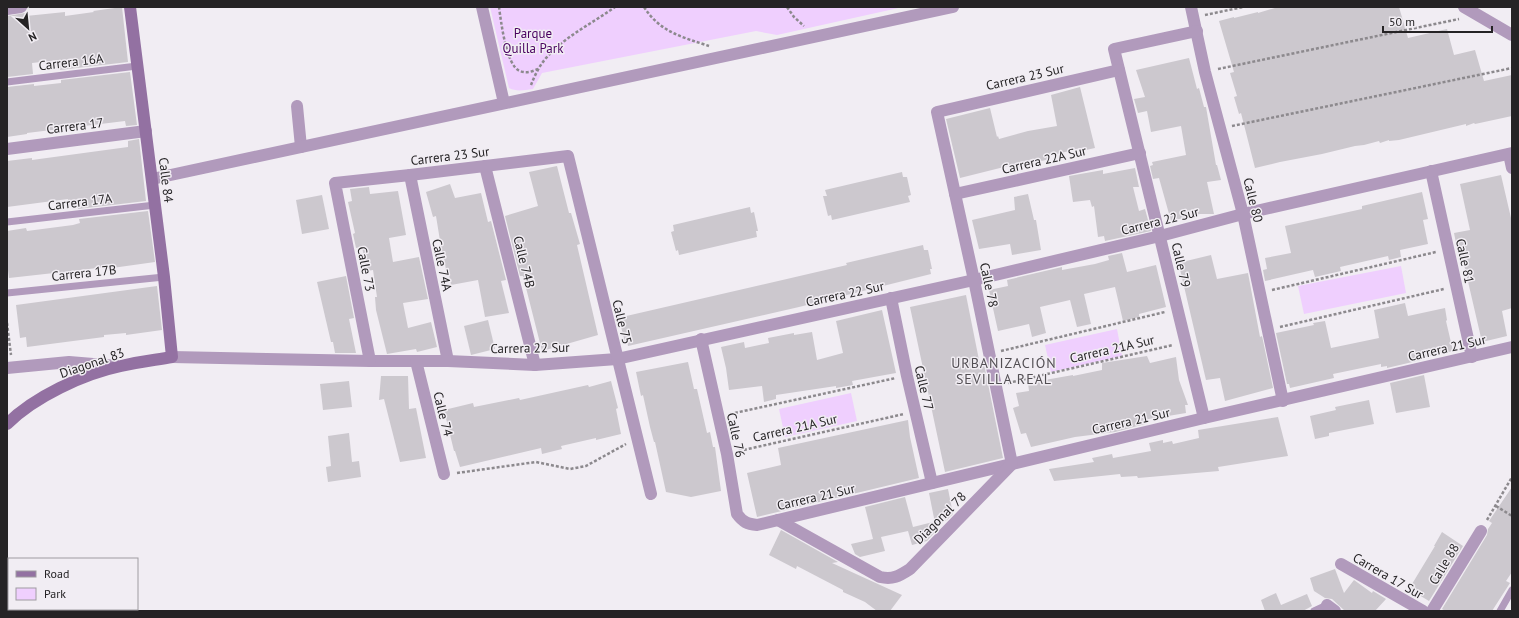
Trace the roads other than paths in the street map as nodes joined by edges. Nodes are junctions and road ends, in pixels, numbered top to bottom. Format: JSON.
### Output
{"nodes":[{"id":1,"x":21,"y":7,"type":"edge"},
{"id":2,"x":130,"y":7,"type":"edge"},
{"id":3,"x":482,"y":7,"type":"edge"},
{"id":4,"x":953,"y":7,"type":"edge"},
{"id":5,"x":1464,"y":7,"type":"edge"},
{"id":6,"x":7,"y":9,"type":"edge"},
{"id":7,"x":1192,"y":12,"type":"edge"},
{"id":8,"x":1196,"y":31,"type":"junction"},
{"id":9,"x":1512,"y":35,"type":"edge"},
{"id":10,"x":137,"y":66,"type":"junction"},
{"id":11,"x":1119,"y":70,"type":"junction"},
{"id":12,"x":7,"y":82,"type":"edge"},
{"id":13,"x":504,"y":103,"type":"junction"},
{"id":14,"x":297,"y":106,"type":"dead end"},
{"id":15,"x":937,"y":112,"type":"joint"},
{"id":16,"x":146,"y":131,"type":"junction"},
{"id":17,"x":301,"y":147,"type":"junction"},
{"id":18,"x":7,"y":149,"type":"edge"},
{"id":19,"x":1140,"y":153,"type":"junction"},
{"id":20,"x":1510,"y":154,"type":"edge"},
{"id":21,"x":568,"y":156,"type":"joint"},
{"id":22,"x":486,"y":166,"type":"junction"},
{"id":23,"x":1512,"y":168,"type":"edge"},
{"id":24,"x":1431,"y":172,"type":"junction"},
{"id":25,"x":410,"y":175,"type":"junction"},
{"id":26,"x":152,"y":179,"type":"junction"},
{"id":27,"x":335,"y":183,"type":"joint"},
{"id":28,"x":955,"y":194,"type":"junction"},
{"id":29,"x":155,"y":205,"type":"junction"},
{"id":30,"x":1243,"y":214,"type":"junction"},
{"id":31,"x":7,"y":222,"type":"edge"},
{"id":32,"x":1160,"y":236,"type":"junction"},
{"id":33,"x":164,"y":277,"type":"junction"},
{"id":34,"x":974,"y":280,"type":"junction"},
{"id":35,"x":7,"y":293,"type":"edge"},
{"id":36,"x":891,"y":298,"type":"junction"},
{"id":37,"x":701,"y":339,"type":"junction"},
{"id":38,"x":1512,"y":347,"type":"edge"},
{"id":39,"x":172,"y":357,"type":"junction"},
{"id":40,"x":1472,"y":357,"type":"junction"},
{"id":41,"x":617,"y":358,"type":"junction"},
{"id":42,"x":370,"y":361,"type":"junction"},
{"id":43,"x":416,"y":361,"type":"junction"},
{"id":44,"x":448,"y":361,"type":"junction"},
{"id":45,"x":535,"y":365,"type":"junction"},
{"id":46,"x":119,"y":366,"type":"junction"},
{"id":47,"x":10,"y":368,"type":"edge"},
{"id":48,"x":1283,"y":401,"type":"junction"},
{"id":49,"x":1204,"y":418,"type":"junction"},
{"id":50,"x":7,"y":424,"type":"edge"},
{"id":51,"x":1012,"y":464,"type":"junction"},
{"id":52,"x":444,"y":474,"type":"road end"},
{"id":53,"x":932,"y":483,"type":"junction"},
{"id":54,"x":651,"y":494,"type":"dead end"},
{"id":55,"x":778,"y":520,"type":"junction"},
{"id":56,"x":757,"y":525,"type":"joint"},
{"id":57,"x":1481,"y":531,"type":"road end"},
{"id":58,"x":1341,"y":564,"type":"dead end"},
{"id":59,"x":1512,"y":590,"type":"edge"},
{"id":60,"x":1331,"y":608,"type":"edge"},
{"id":61,"x":1314,"y":611,"type":"edge"},
{"id":62,"x":1422,"y":611,"type":"edge"},
{"id":63,"x":1432,"y":611,"type":"edge"},
{"id":64,"x":1500,"y":611,"type":"edge"}],
"edges":[{"from":1,"to":6,"type":"street"},
{"from":2,"to":10,"type":"street","name":"Calle 84"},
{"from":3,"to":13,"type":"street"},
{"from":4,"to":13,"type":"street"},
{"from":5,"to":9,"type":"street"},
{"from":7,"to":8,"type":"street","name":"Calle 80"},
{"from":8,"to":11,"type":"street","name":"Calle 79"},
{"from":8,"to":30,"type":"street","name":"Calle 80"},
{"from":10,"to":12,"type":"lane","name":"Carrera 16A"},
{"from":10,"to":16,"type":"street","name":"Calle 84"},
{"from":11,"to":15,"type":"street","name":"Carrera 23 Sur"},
{"from":11,"to":19,"type":"street","name":"Calle 79"},
{"from":13,"to":17,"type":"street"},
{"from":14,"to":17,"type":"street"},
{"from":15,"to":28,"type":"street","name":"Calle 78"},
{"from":16,"to":18,"type":"street","name":"Carrera 17"},
{"from":16,"to":26,"type":"street","name":"Calle 84"},
{"from":17,"to":26,"type":"street"},
{"from":19,"to":28,"type":"street","name":"Carrera 22A Sur"},
{"from":19,"to":32,"type":"street","name":"Calle 79"},
{"from":20,"to":23,"type":"street"},
{"from":20,"to":24,"type":"street","name":"Carrera 22 Sur"},
{"from":21,"to":22,"type":"street","name":"Carrera 23 Sur"},
{"from":21,"to":41,"type":"street","name":"Calle 75"},
{"from":22,"to":25,"type":"street","name":"Carrera 23 Sur"},
{"from":22,"to":45,"type":"street","name":"Calle 74B"},
{"from":24,"to":30,"type":"street","name":"Carrera 22 Sur"},
{"from":24,"to":40,"type":"street","name":"Calle 81"},
{"from":25,"to":27,"type":"street","name":"Carrera 23 Sur"},
{"from":25,"to":44,"type":"street","name":"Calle 74A"},
{"from":26,"to":29,"type":"street","name":"Calle 84"},
{"from":27,"to":42,"type":"street","name":"Calle 73"},
{"from":28,"to":34,"type":"street","name":"Calle 78"},
{"from":29,"to":31,"type":"lane","name":"Carrera 17A"},
{"from":29,"to":33,"type":"street","name":"Calle 84"},
{"from":30,"to":32,"type":"street","name":"Carrera 22 Sur"},
{"from":30,"to":48,"type":"street","name":"Calle 80"},
{"from":32,"to":34,"type":"street","name":"Carrera 22 Sur"},
{"from":32,"to":49,"type":"street","name":"Calle 79"},
{"from":33,"to":35,"type":"lane","name":"Carrera 17B"},
{"from":33,"to":39,"type":"street","name":"Calle 84"},
{"from":34,"to":36,"type":"street","name":"Carrera 22 Sur"},
{"from":34,"to":51,"type":"street","name":"Calle 78"},
{"from":36,"to":37,"type":"street","name":"Carrera 22 Sur"},
{"from":36,"to":53,"type":"street","name":"Calle 77"},
{"from":37,"to":41,"type":"street","name":"Carrera 22 Sur"},
{"from":37,"to":56,"type":"street","name":"Calle 76"},
{"from":38,"to":40,"type":"street","name":"Carrera 21 Sur"},
{"from":39,"to":42,"type":"street","name":"Carrera 22 Sur"},
{"from":39,"to":46,"type":"street","name":"Diagonal 83"},
{"from":40,"to":48,"type":"street","name":"Carrera 21 Sur"},
{"from":41,"to":45,"type":"street","name":"Carrera 22 Sur"},
{"from":41,"to":54,"type":"street","name":"Calle 75"},
{"from":42,"to":43,"type":"street","name":"Carrera 22 Sur"},
{"from":43,"to":44,"type":"street","name":"Carrera 22 Sur"},
{"from":43,"to":52,"type":"street","name":"Calle 74"},
{"from":44,"to":45,"type":"street","name":"Carrera 22 Sur"},
{"from":46,"to":47,"type":"street"},
{"from":46,"to":50,"type":"street","name":"Diagonal 83"},
{"from":48,"to":49,"type":"street","name":"Carrera 21 Sur"},
{"from":49,"to":51,"type":"street","name":"Carrera 21 Sur"},
{"from":51,"to":53,"type":"street","name":"Carrera 21 Sur"},
{"from":51,"to":55,"type":"street","name":"Diagonal 78"},
{"from":53,"to":55,"type":"street","name":"Carrera 21 Sur"},
{"from":55,"to":56,"type":"street","name":"Carrera 21 Sur"},
{"from":57,"to":63,"type":"street","name":"Calle 88"},
{"from":58,"to":62,"type":"street","name":"Carrera 17 Sur"},
{"from":59,"to":64,"type":"lane"},
{"from":60,"to":61,"type":"lane"}]}
